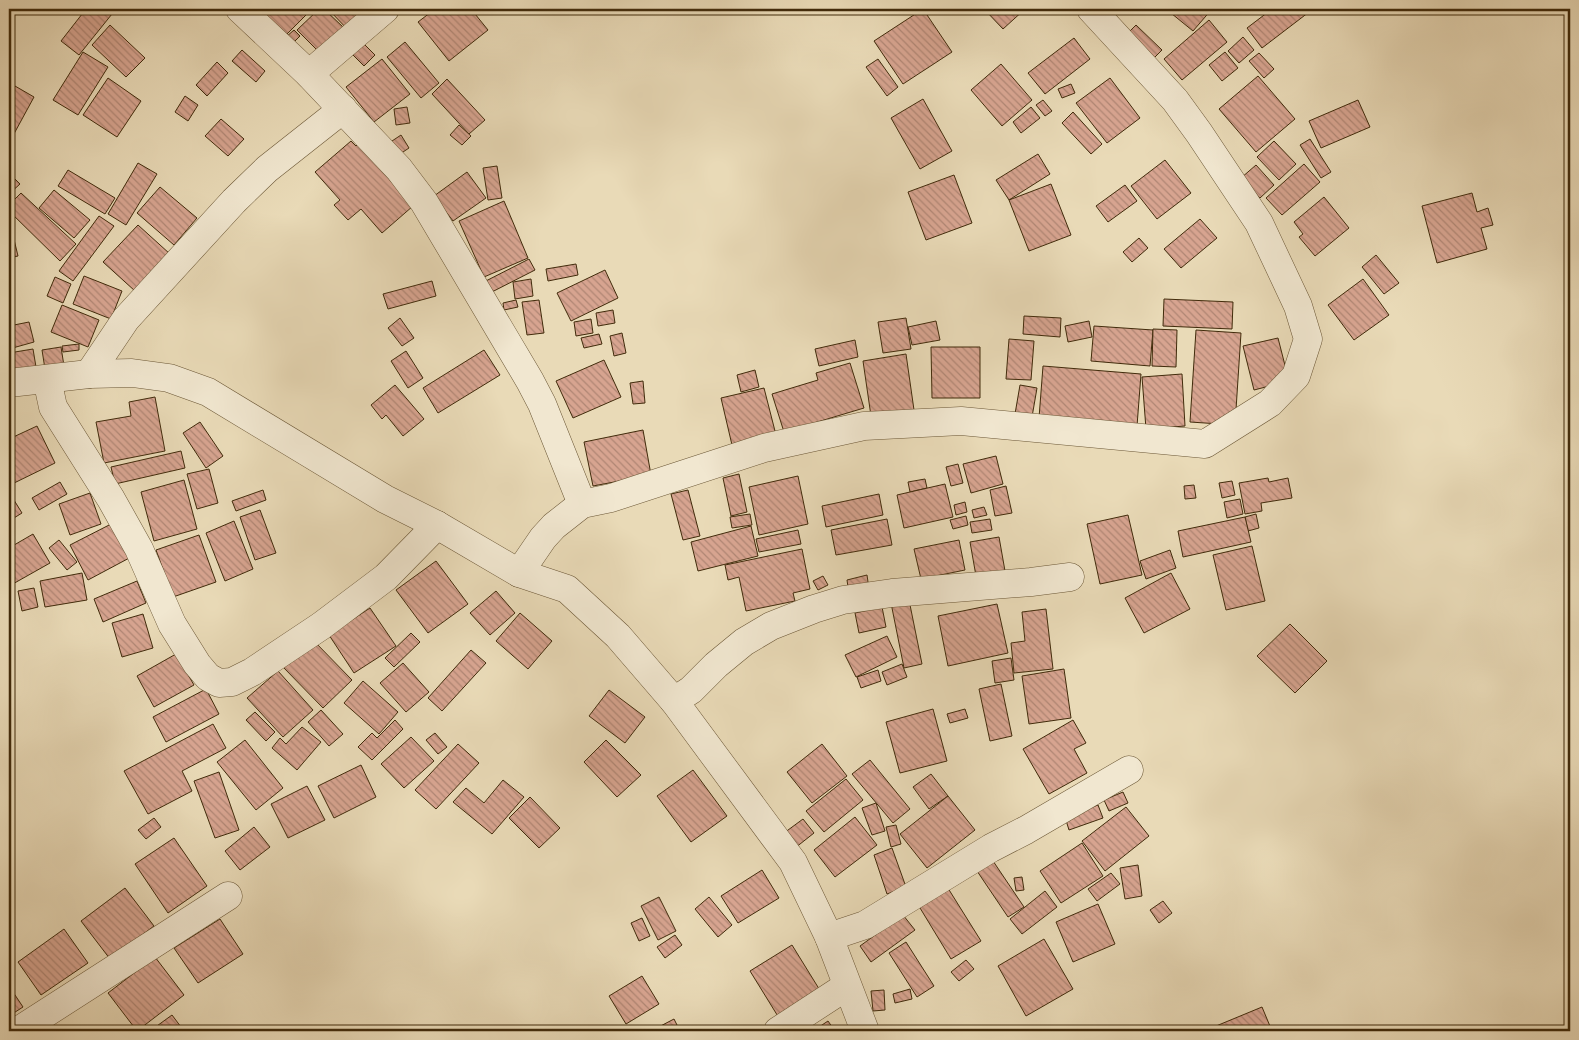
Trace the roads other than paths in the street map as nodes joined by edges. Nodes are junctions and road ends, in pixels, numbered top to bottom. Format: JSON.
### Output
{"nodes":[{"id":1,"x":240,"y":9,"type":"edge"},
{"id":2,"x":385,"y":9,"type":"edge"},
{"id":3,"x":1091,"y":9,"type":"edge"},
{"id":4,"x":309,"y":74,"type":"junction"},
{"id":5,"x":343,"y":109,"type":"junction"},
{"id":6,"x":89,"y":374,"type":"junction"},
{"id":7,"x":47,"y":379,"type":"junction"},
{"id":8,"x":9,"y":383,"type":"edge"},
{"id":9,"x":582,"y":504,"type":"junction"},
{"id":10,"x":437,"y":525,"type":"junction"},
{"id":11,"x":519,"y":573,"type":"junction"},
{"id":12,"x":1070,"y":577,"type":"dead end"},
{"id":13,"x":674,"y":701,"type":"junction"},
{"id":14,"x":1129,"y":770,"type":"dead end"},
{"id":15,"x":228,"y":896,"type":"dead end"},
{"id":16,"x":829,"y":937,"type":"junction"},
{"id":17,"x":847,"y":986,"type":"junction"},
{"id":18,"x":18,"y":1031,"type":"edge"},
{"id":19,"x":778,"y":1031,"type":"edge"},
{"id":20,"x":865,"y":1031,"type":"edge"}],
"edges":[{"from":1,"to":4,"type":"street"},
{"from":2,"to":4,"type":"street"},
{"from":3,"to":9,"type":"street"},
{"from":4,"to":5,"type":"street"},
{"from":5,"to":6,"type":"street"},
{"from":5,"to":9,"type":"street"},
{"from":6,"to":7,"type":"street"},
{"from":6,"to":10,"type":"street"},
{"from":7,"to":8,"type":"street"},
{"from":7,"to":10,"type":"street"},
{"from":9,"to":11,"type":"street"},
{"from":10,"to":11,"type":"street"},
{"from":11,"to":13,"type":"street"},
{"from":12,"to":13,"type":"street"},
{"from":13,"to":16,"type":"street"},
{"from":14,"to":16,"type":"street"},
{"from":15,"to":18,"type":"street"},
{"from":16,"to":17,"type":"street"},
{"from":17,"to":19,"type":"street"},
{"from":17,"to":20,"type":"street"}]}
